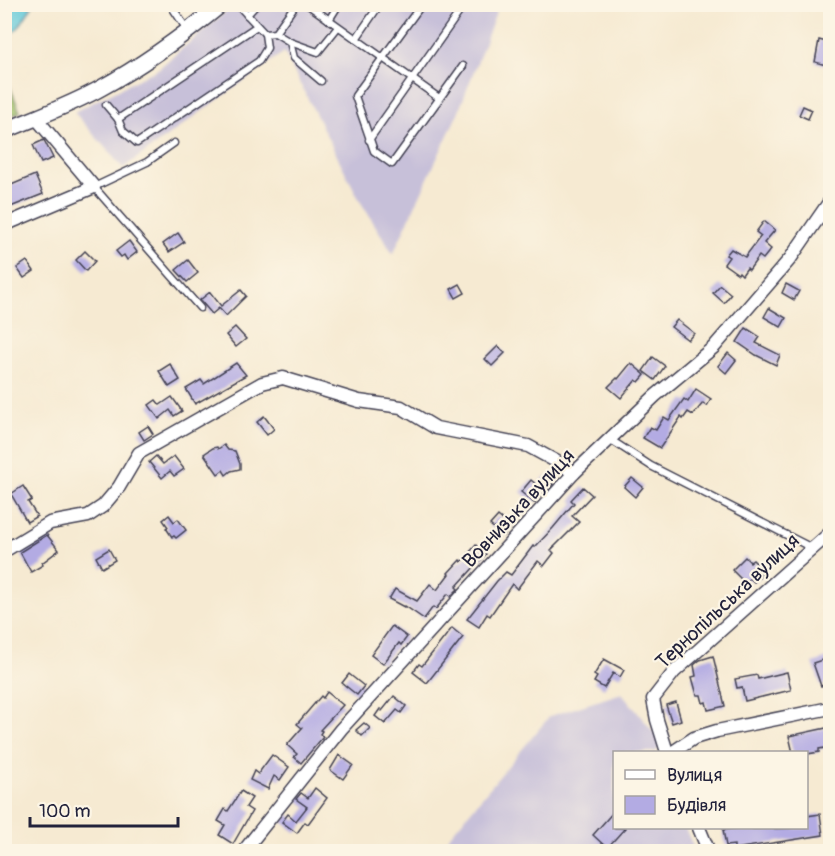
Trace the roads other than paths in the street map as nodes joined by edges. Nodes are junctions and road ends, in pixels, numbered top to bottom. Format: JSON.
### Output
{"nodes":[{"id":1,"x":170,"y":4,"type":"edge"},
{"id":2,"x":222,"y":4,"type":"edge"},
{"id":3,"x":237,"y":4,"type":"edge"},
{"id":4,"x":257,"y":4,"type":"edge"},
{"id":5,"x":296,"y":4,"type":"edge"},
{"id":6,"x":306,"y":4,"type":"edge"},
{"id":7,"x":339,"y":4,"type":"edge"},
{"id":8,"x":380,"y":4,"type":"edge"},
{"id":9,"x":422,"y":4,"type":"edge"},
{"id":10,"x":465,"y":4,"type":"edge"},
{"id":11,"x":247,"y":15,"type":"junction"},
{"id":12,"x":329,"y":20,"type":"junction"},
{"id":13,"x":257,"y":26,"type":"junction"},
{"id":14,"x":338,"y":27,"type":"junction"},
{"id":15,"x":189,"y":31,"type":"junction"},
{"id":16,"x":275,"y":33,"type":"junction"},
{"id":17,"x":265,"y":34,"type":"junction"},
{"id":18,"x":356,"y":39,"type":"junction"},
{"id":19,"x":290,"y":42,"type":"junction"},
{"id":20,"x":382,"y":58,"type":"junction"},
{"id":21,"x":463,"y":66,"type":"dead end"},
{"id":22,"x":412,"y":79,"type":"junction"},
{"id":23,"x":321,"y":81,"type":"dead end"},
{"id":24,"x":439,"y":98,"type":"junction"},
{"id":25,"x":106,"y":105,"type":"dead end"},
{"id":26,"x":36,"y":118,"type":"junction"},
{"id":27,"x":118,"y":120,"type":"junction"},
{"id":28,"x":4,"y":131,"type":"edge"},
{"id":29,"x":369,"y":140,"type":"junction"},
{"id":30,"x":174,"y":143,"type":"dead end"},
{"id":31,"x":94,"y":188,"type":"junction"},
{"id":32,"x":831,"y":201,"type":"edge"},
{"id":33,"x":4,"y":225,"type":"edge"},
{"id":34,"x":200,"y":308,"type":"dead end"},
{"id":35,"x":611,"y":440,"type":"junction"},
{"id":36,"x":574,"y":473,"type":"junction"},
{"id":37,"x":831,"y":533,"type":"edge"},
{"id":38,"x":813,"y":549,"type":"junction"},
{"id":39,"x":4,"y":551,"type":"edge"},
{"id":40,"x":831,"y":708,"type":"edge"},
{"id":41,"x":666,"y":751,"type":"edge"},
{"id":42,"x":676,"y":751,"type":"edge"},
{"id":43,"x":699,"y":829,"type":"edge"},
{"id":44,"x":243,"y":852,"type":"edge"},
{"id":45,"x":710,"y":852,"type":"edge"}],
"edges":[{"from":1,"to":15,"type":"lane"},
{"from":2,"to":15,"type":"street"},
{"from":3,"to":11,"type":"lane"},
{"from":4,"to":11,"type":"lane"},
{"from":5,"to":16,"type":"lane"},
{"from":6,"to":12,"type":"lane"},
{"from":7,"to":12,"type":"lane"},
{"from":8,"to":18,"type":"lane"},
{"from":9,"to":20,"type":"lane"},
{"from":10,"to":22,"type":"lane"},
{"from":11,"to":13,"type":"lane"},
{"from":12,"to":14,"type":"lane"},
{"from":13,"to":17,"type":"lane"},
{"from":13,"to":27,"type":"lane"},
{"from":14,"to":18,"type":"lane"},
{"from":14,"to":19,"type":"lane"},
{"from":15,"to":26,"type":"street"},
{"from":16,"to":17,"type":"lane"},
{"from":16,"to":19,"type":"lane"},
{"from":17,"to":27,"type":"lane"},
{"from":18,"to":20,"type":"lane"},
{"from":19,"to":23,"type":"lane"},
{"from":20,"to":22,"type":"lane"},
{"from":20,"to":29,"type":"lane"},
{"from":21,"to":24,"type":"lane"},
{"from":22,"to":24,"type":"lane"},
{"from":22,"to":29,"type":"lane"},
{"from":24,"to":29,"type":"lane"},
{"from":25,"to":27,"type":"lane"},
{"from":26,"to":28,"type":"street"},
{"from":26,"to":31,"type":"street"},
{"from":30,"to":31,"type":"lane"},
{"from":31,"to":33,"type":"street"},
{"from":31,"to":34,"type":"lane"},
{"from":32,"to":35,"type":"street","name":"Вовнизька вулиця"},
{"from":35,"to":36,"type":"street","name":"Вовнизька вулиця"},
{"from":35,"to":38,"type":"lane"},
{"from":36,"to":39,"type":"street"},
{"from":36,"to":44,"type":"street","name":"Вовнизька вулиця"},
{"from":37,"to":38,"type":"street","name":"Тернопільська вулиця"},
{"from":38,"to":41,"type":"street","name":"Тернопільська вулиця"},
{"from":40,"to":42,"type":"street"},
{"from":43,"to":45,"type":"street"}]}
